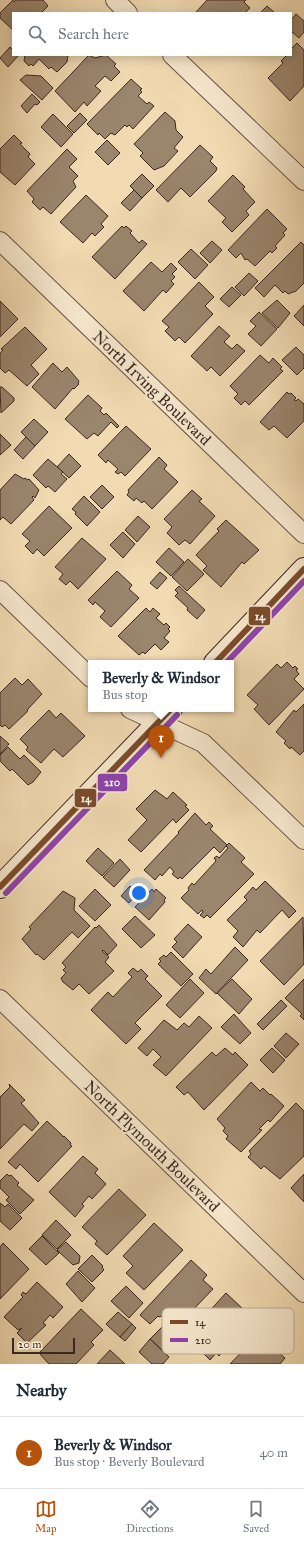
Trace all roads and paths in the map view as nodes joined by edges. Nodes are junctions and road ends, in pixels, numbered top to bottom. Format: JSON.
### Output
{"nodes":[{"id":1,"x":115,"y":0,"type":"edge"},
{"id":2,"x":127,"y":12,"type":"edge"},
{"id":3,"x":173,"y":56,"type":"edge"},
{"id":4,"x":304,"y":181,"type":"edge"},
{"id":5,"x":0,"y":241,"type":"edge"},
{"id":6,"x":304,"y":534,"type":"edge"},
{"id":7,"x":304,"y":569,"type":"edge"},
{"id":8,"x":0,"y":590,"type":"edge"},
{"id":9,"x":218,"y":660,"type":"edge"},
{"id":10,"x":88,"y":675,"type":"edge"},
{"id":11,"x":145,"y":712,"type":"edge"},
{"id":12,"x":164,"y":716,"type":"edge"},
{"id":13,"x":304,"y":840,"type":"edge"},
{"id":14,"x":0,"y":887,"type":"edge"},
{"id":15,"x":0,"y":1000,"type":"edge"},
{"id":16,"x":304,"y":1293,"type":"edge"}],
"edges":[{"from":1,"to":2,"type":"street"},
{"from":3,"to":4,"type":"street"},
{"from":5,"to":6,"type":"street","name":"North Irving Boulevard"},
{"from":7,"to":9,"type":"main road"},
{"from":8,"to":10,"type":"street"},
{"from":11,"to":12,"type":"street"},
{"from":12,"to":13,"type":"street"},
{"from":12,"to":14,"type":"main road"},
{"from":15,"to":16,"type":"street","name":"North Plymouth Boulevard"}]}
